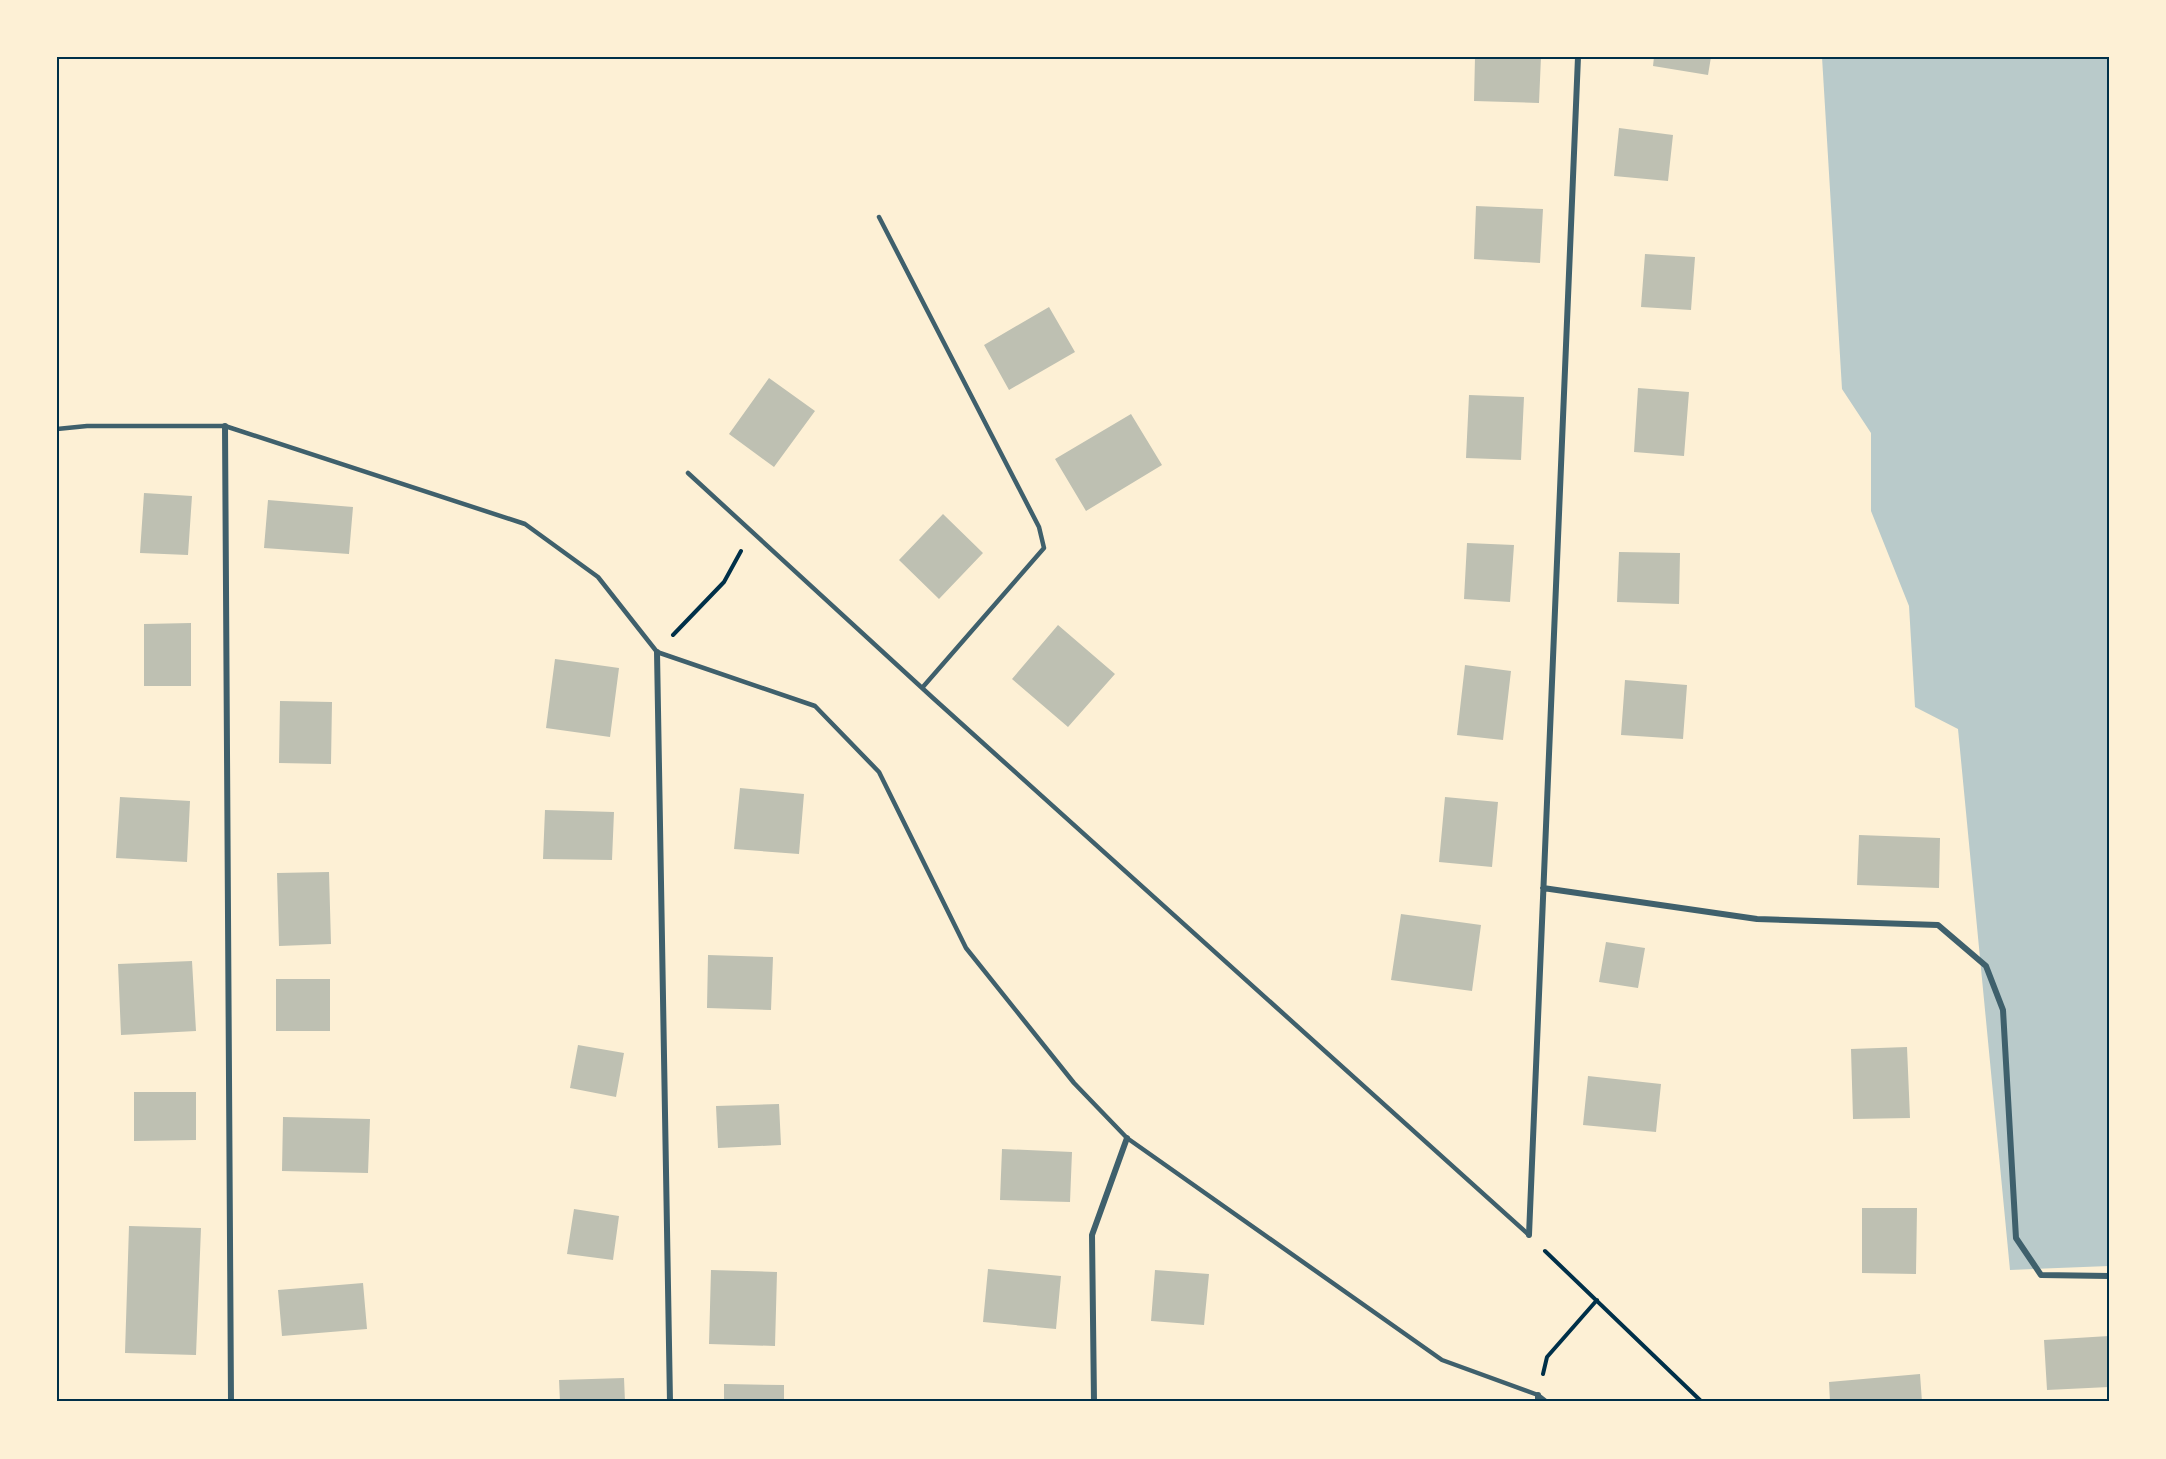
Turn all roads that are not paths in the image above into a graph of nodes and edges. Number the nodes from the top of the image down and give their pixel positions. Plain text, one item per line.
1 (1578, 57) edge
2 (879, 217) dead end
3 (225, 426) junction
4 (57, 429) edge
5 (688, 473) dead end
6 (657, 652) junction
7 (922, 688) junction
8 (1543, 888) junction
9 (1127, 1138) junction
10 (1529, 1234) joint
11 (2109, 1276) edge
12 (1538, 1399) edge
13 (231, 1402) edge
14 (670, 1402) edge
15 (1094, 1402) edge
16 (1547, 1402) edge

1 - 8 street
2 - 7 lane
3 - 4 lane
3 - 6 lane
3 - 13 street
5 - 7 lane
6 - 9 lane
6 - 14 street
7 - 10 lane
8 - 10 street
8 - 11 street
9 - 12 lane
9 - 15 street
12 - 16 lane

